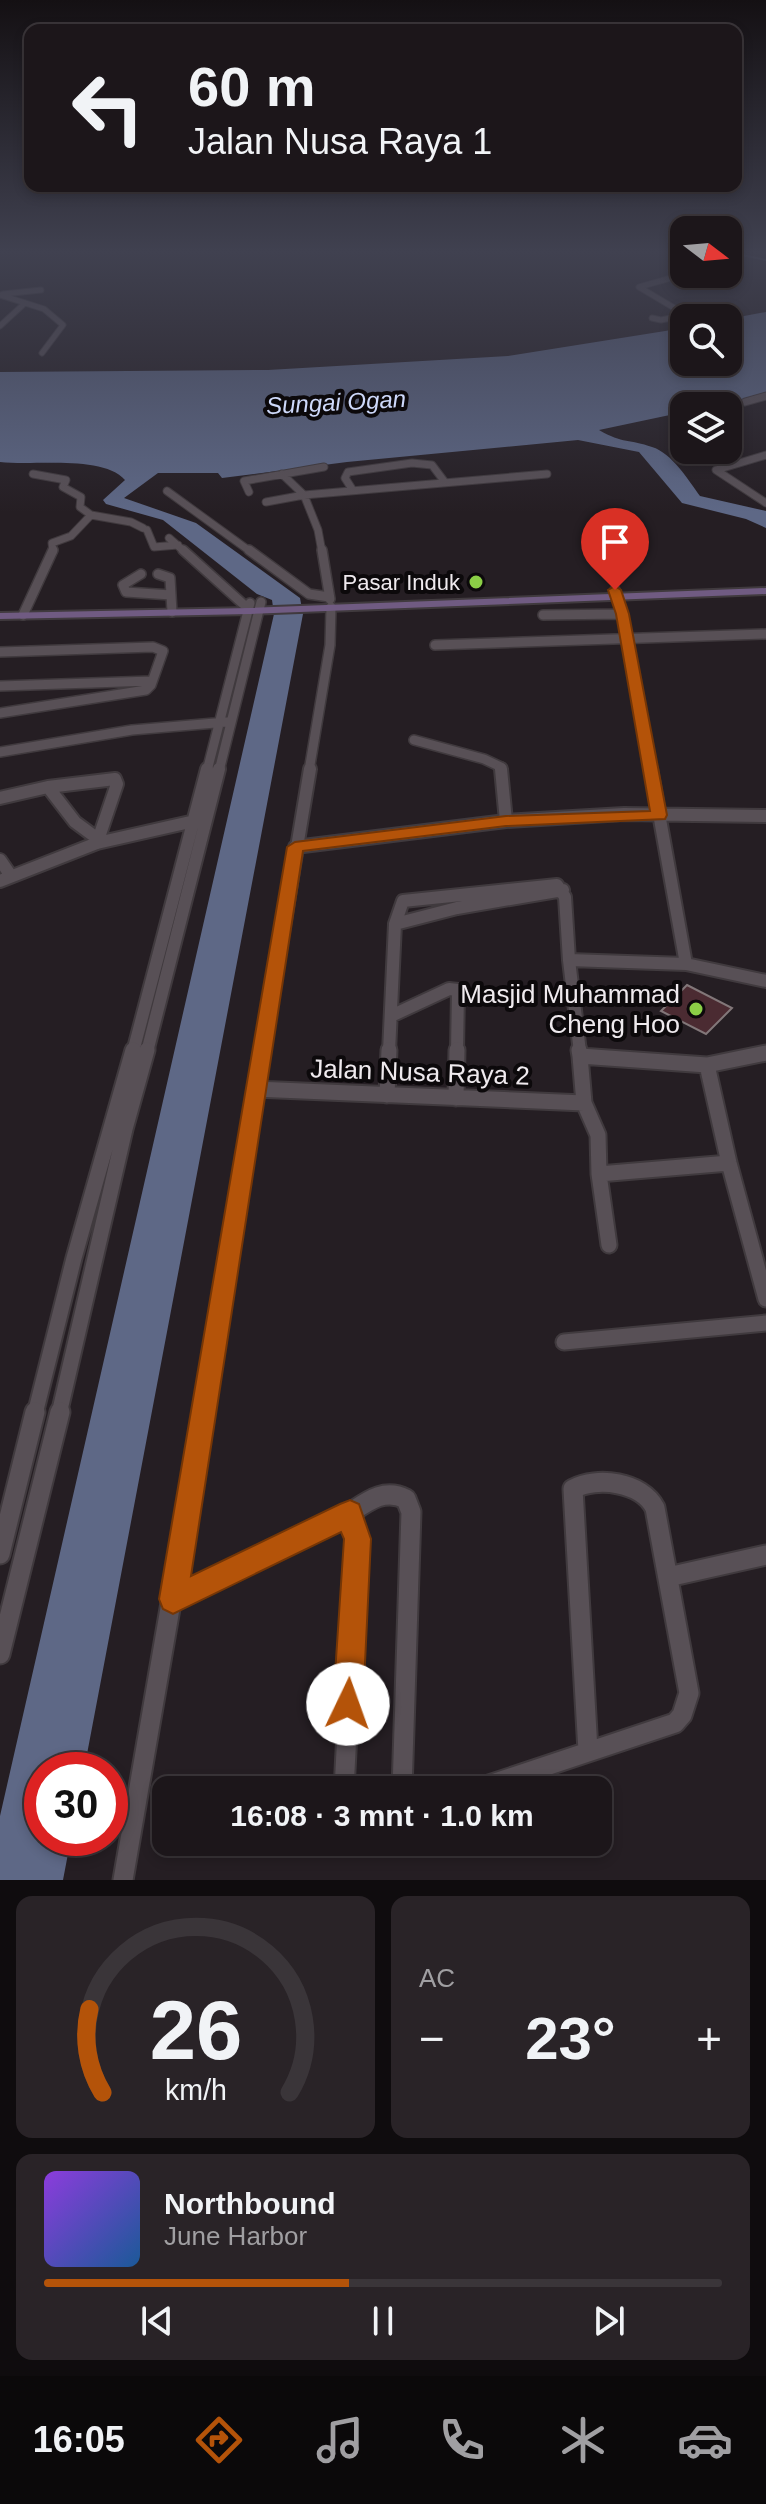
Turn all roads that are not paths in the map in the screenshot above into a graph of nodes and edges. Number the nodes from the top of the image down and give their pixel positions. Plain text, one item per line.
1 (53, 338) edge
2 (42, 353) dead end
3 (766, 396) edge
4 (745, 402) dead end
5 (766, 455) edge
6 (324, 467) dead end
7 (33, 474) dead end
8 (282, 474) junction
9 (547, 474) dead end
10 (444, 481) junction
11 (352, 489) junction
12 (167, 491) dead end
13 (249, 492) dead end
14 (304, 495) junction
15 (266, 502) dead end
16 (766, 503) edge
17 (91, 515) junction
18 (169, 538) dead end
19 (178, 545) junction
20 (141, 574) dead end
21 (158, 574) dead end
22 (766, 588) edge
23 (616, 593) junction
24 (171, 595) junction
25 (330, 601) junction
26 (258, 606) junction
27 (172, 612) junction
28 (623, 614) junction
29 (23, 615) junction
30 (543, 615) dead end
31 (0, 616) edge
32 (766, 634) edge
33 (626, 638) junction
34 (435, 645) dead end
35 (0, 652) edge
36 (152, 681) junction
37 (0, 686) edge
38 (0, 713) edge
39 (225, 722) junction
40 (414, 740) dead end
41 (0, 752) edge
42 (48, 787) junction
43 (0, 798) edge
44 (659, 815) junction
45 (766, 816) edge
46 (201, 820) junction
47 (506, 821) junction
48 (98, 841) junction
49 (295, 847) junction
50 (0, 860) edge
51 (5, 878) edge
52 (563, 890) junction
53 (395, 924) junction
54 (569, 960) junction
55 (686, 964) junction
56 (766, 981) edge
57 (391, 1016) junction
58 (766, 1053) edge
59 (580, 1056) junction
60 (707, 1065) junction
61 (255, 1089) junction
62 (387, 1095) junction
63 (456, 1098) junction
64 (584, 1103) junction
65 (729, 1163) junction
66 (599, 1174) junction
67 (609, 1245) dead end
68 (98, 1256) junction
69 (74, 1258) junction
70 (766, 1299) edge
71 (766, 1323) edge
72 (564, 1342) dead end
73 (350, 1513) junction
74 (0, 1554) edge
75 (766, 1555) edge
76 (668, 1577) junction
77 (173, 1599) junction
78 (7, 1600) edge
79 (0, 1654) edge
80 (588, 1751) junction
81 (345, 1776) edge
82 (402, 1776) edge
83 (515, 1776) edge
84 (123, 1880) edge

1 - 2 street
3 - 4 street
5 - 16 street
6 - 8 street
7 - 17 street
8 - 13 street
8 - 14 street
9 - 10 street
10 - 11 street
10 - 11 street
11 - 14 street
12 - 25 street
14 - 15 street
14 - 25 street
17 - 19 street
17 - 29 street
18 - 19 street
19 - 26 street
20 - 24 street
21 - 24 street
22 - 23 street
23 - 25 street
23 - 28 street
24 - 27 street
25 - 26 street
25 - 49 street
26 - 27 street
26 - 39 street
27 - 29 street
28 - 30 street
28 - 33 street
29 - 31 street
32 - 33 street
33 - 34 street
33 - 44 street
35 - 36 street
36 - 37 street
36 - 38 street
39 - 41 street
39 - 46 street
40 - 47 street
42 - 43 street
42 - 48 street
42 - 48 street
44 - 45 street
44 - 47 street
44 - 55 street
46 - 48 street
46 - 68 street
46 - 69 street
47 - 49 street
48 - 51 street
49 - 61 street
50 - 51 street
52 - 53 street
52 - 53 street
52 - 54 street
53 - 57 street
54 - 55 street
54 - 59 street
55 - 56 street
57 - 62 street
57 - 63 street
58 - 60 street
59 - 60 street
59 - 64 street
60 - 65 street
61 - 62 street, Jalan Nusa Raya 2
61 - 77 street
62 - 63 street, Jalan Nusa Raya 2
63 - 64 street, Jalan Nusa Raya 2
64 - 66 street
65 - 66 street
65 - 70 street
66 - 67 street
68 - 69 street
68 - 78 street
69 - 74 street
71 - 72 street
73 - 77 street
73 - 81 street
73 - 82 street
75 - 76 street
76 - 80 street
76 - 80 street
77 - 84 street
78 - 79 street
80 - 83 street

